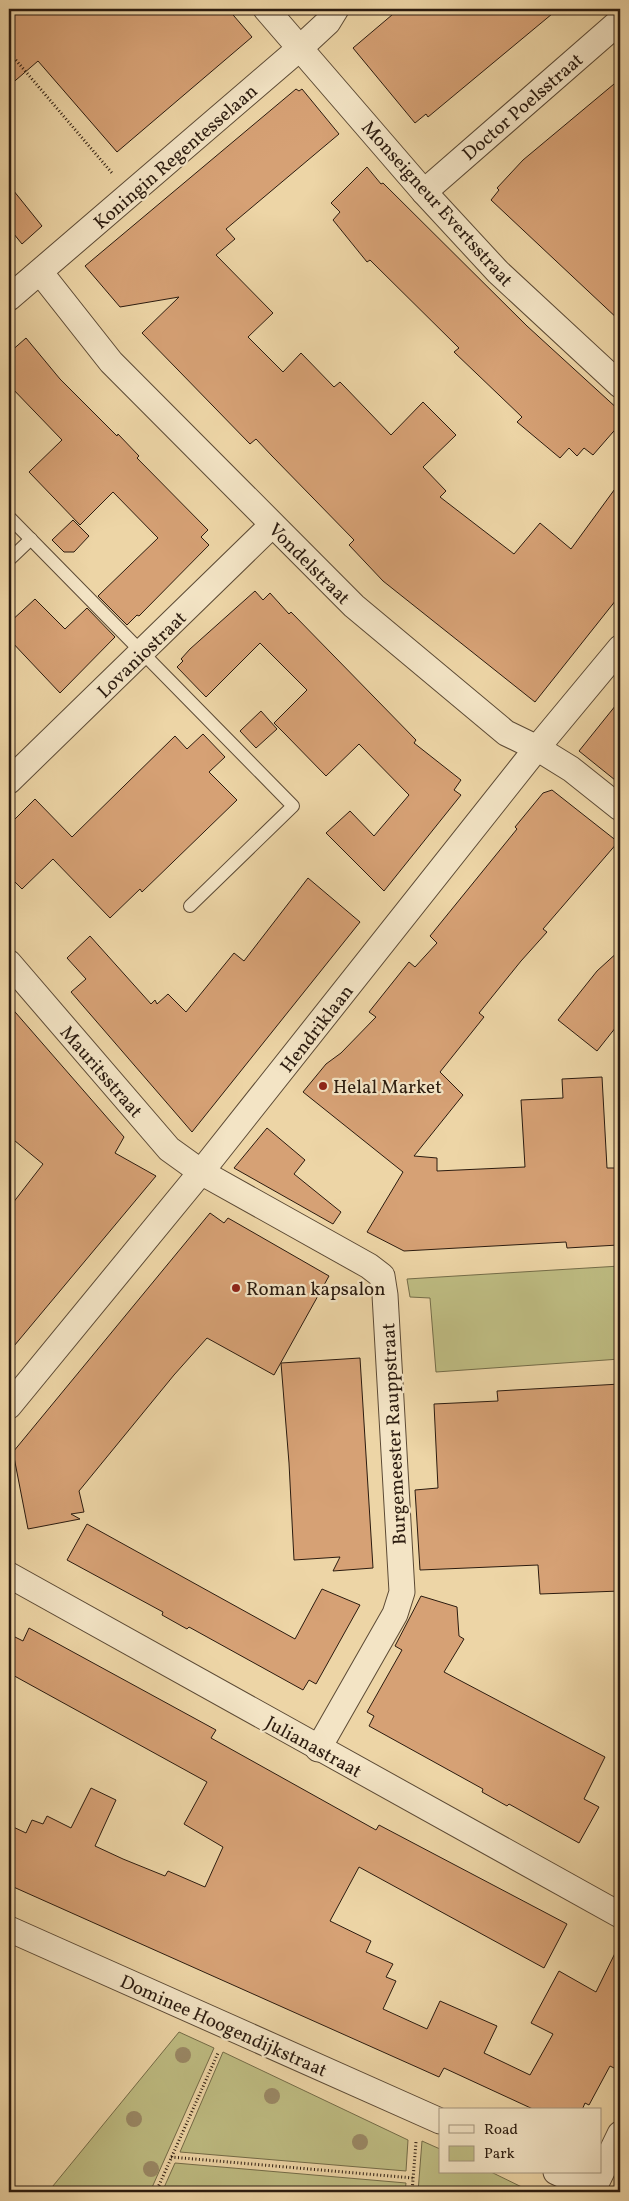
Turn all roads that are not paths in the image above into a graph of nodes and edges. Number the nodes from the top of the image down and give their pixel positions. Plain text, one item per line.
1 (266, 9) edge
2 (336, 9) edge
3 (620, 21) edge
4 (300, 48) junction
5 (424, 192) junction
6 (40, 272) junction
7 (9, 298) edge
8 (620, 386) edge
9 (9, 517) edge
10 (272, 525) junction
11 (30, 539) junction
12 (9, 560) edge
13 (620, 648) edge
14 (143, 652) junction
15 (537, 748) junction
16 (9, 781) edge
17 (620, 808) edge
18 (190, 906) dead end
19 (9, 962) edge
20 (201, 1172) junction
21 (9, 1406) edge
22 (9, 1575) edge
23 (318, 1749) junction
24 (620, 1914) edge
25 (9, 1929) edge
26 (429, 2116) edge
27 (620, 2134) edge
28 (602, 2171) edge
29 (560, 2174) edge
30 (600, 2174) edge
31 (592, 2191) edge

1 - 4 street, Monseigneur Evertsstraat
2 - 4 street, Koningin Regentesselaan
3 - 5 street, Doctor Poelsstraat
4 - 5 street, Monseigneur Evertsstraat
4 - 6 street, Koningin Regentesselaan
5 - 8 street, Monseigneur Evertsstraat
6 - 7 street, Koningin Regentesselaan
6 - 10 street, Vondelstraat
9 - 11 lane
10 - 14 street, Lovaniostraat
10 - 15 street, Vondelstraat
11 - 12 lane
11 - 14 lane
13 - 15 street, Hendriklaan
14 - 16 street, Lovaniostraat
14 - 18 lane
15 - 17 street, Vondelstraat
15 - 20 street, Hendriklaan
19 - 20 street, Mauritsstraat
20 - 21 street, Hendriklaan
20 - 23 street, Burgemeester Rauppstraat
22 - 23 street, Julianastraat
23 - 24 street, Julianastraat
25 - 26 street, Dominee Hoogendijkstraat
27 - 28 street
29 - 31 street
30 - 31 street

